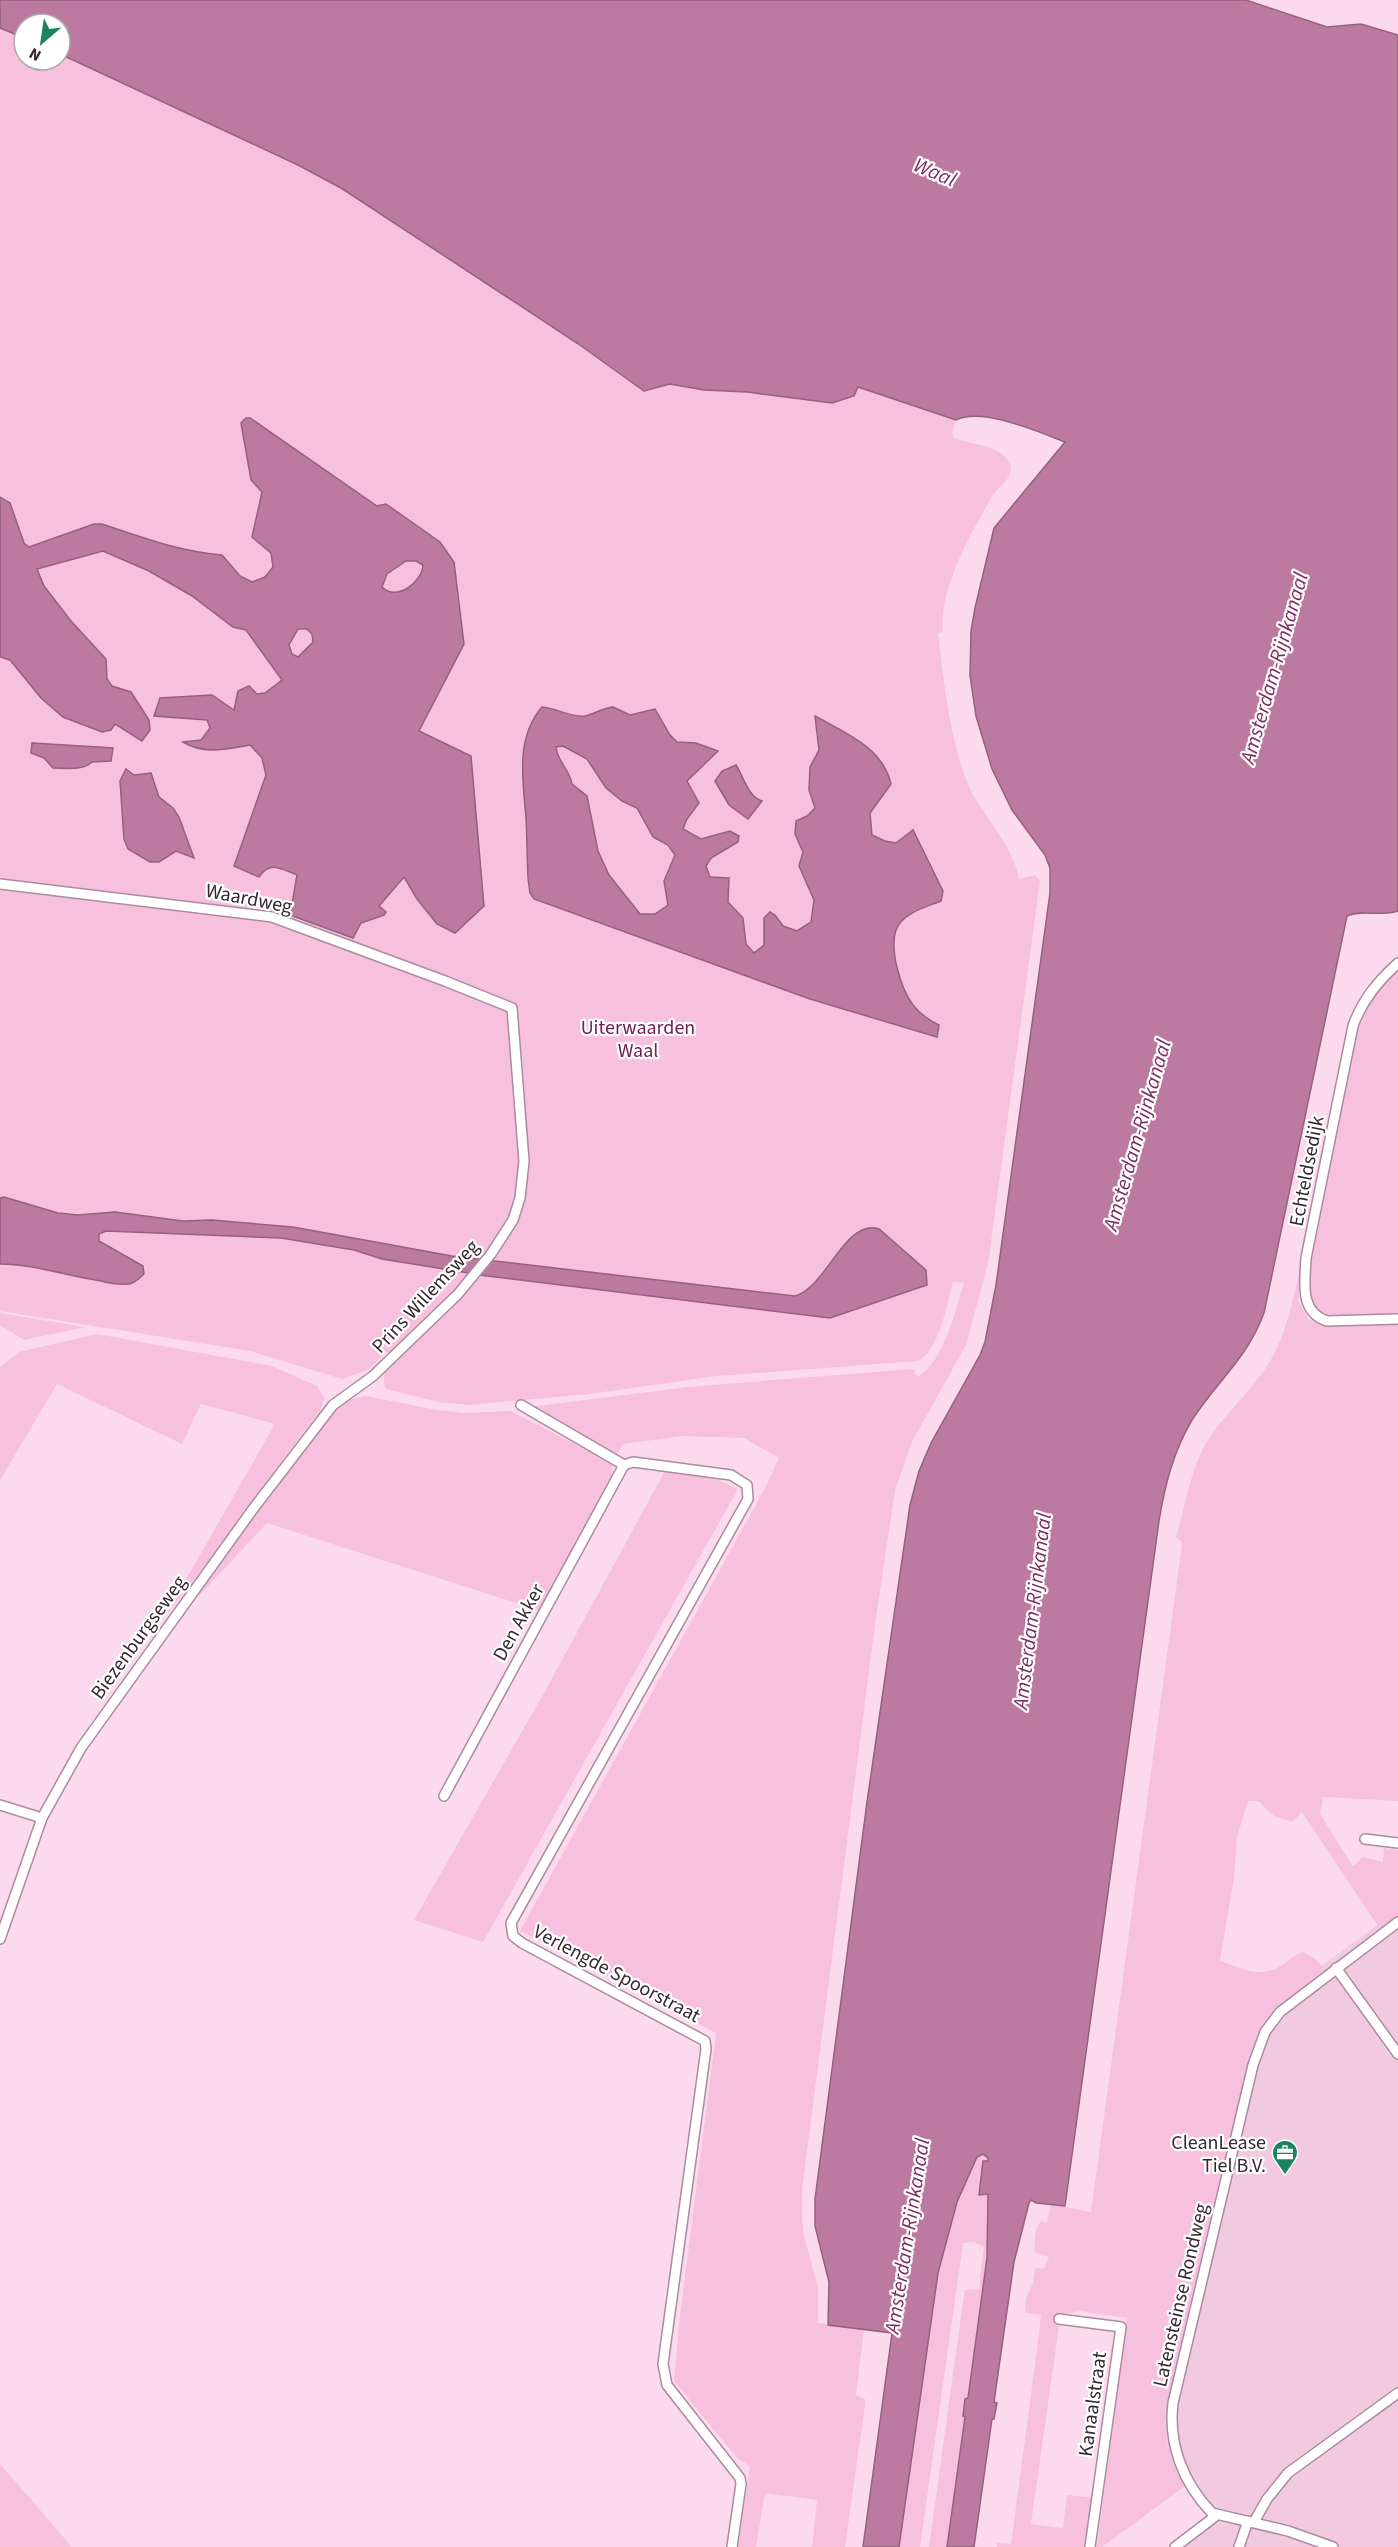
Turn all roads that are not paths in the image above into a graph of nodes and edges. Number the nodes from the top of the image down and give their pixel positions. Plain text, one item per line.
1 (0, 885) edge
2 (1398, 963) edge
3 (512, 1008) joint
4 (1398, 1319) edge
5 (356, 1387) joint
6 (521, 1405) dead end
7 (624, 1465) junction
8 (444, 1797) dead end
9 (0, 1805) edge
10 (42, 1818) junction
11 (1365, 1839) dead end
12 (1398, 1843) edge
13 (1398, 1922) edge
14 (0, 1940) edge
15 (1336, 1968) junction
16 (1398, 2054) edge
17 (1059, 2319) dead end
18 (1398, 2392) edge
19 (1217, 2515) junction
20 (1251, 2521) junction
21 (732, 2547) edge
22 (1090, 2547) edge
23 (1175, 2547) edge
24 (1239, 2547) edge
25 (1333, 2547) edge

1 - 3 street, Waardweg
2 - 4 street, Echteldsedijk
3 - 5 street, Prins Willemsweg
5 - 10 street, Biezenburgseweg
6 - 7 street
7 - 8 street, Den Akker
7 - 21 street, Verlengde Spoorstraat
9 - 10 street
10 - 14 street, Biezenburgseweg
11 - 12 street
13 - 15 street, Latensteinse Rondweg
15 - 16 street
15 - 19 street, Latensteinse Rondweg
17 - 22 street, Kanaalstraat
18 - 20 street
19 - 20 street
19 - 23 street
20 - 24 street
20 - 25 street

